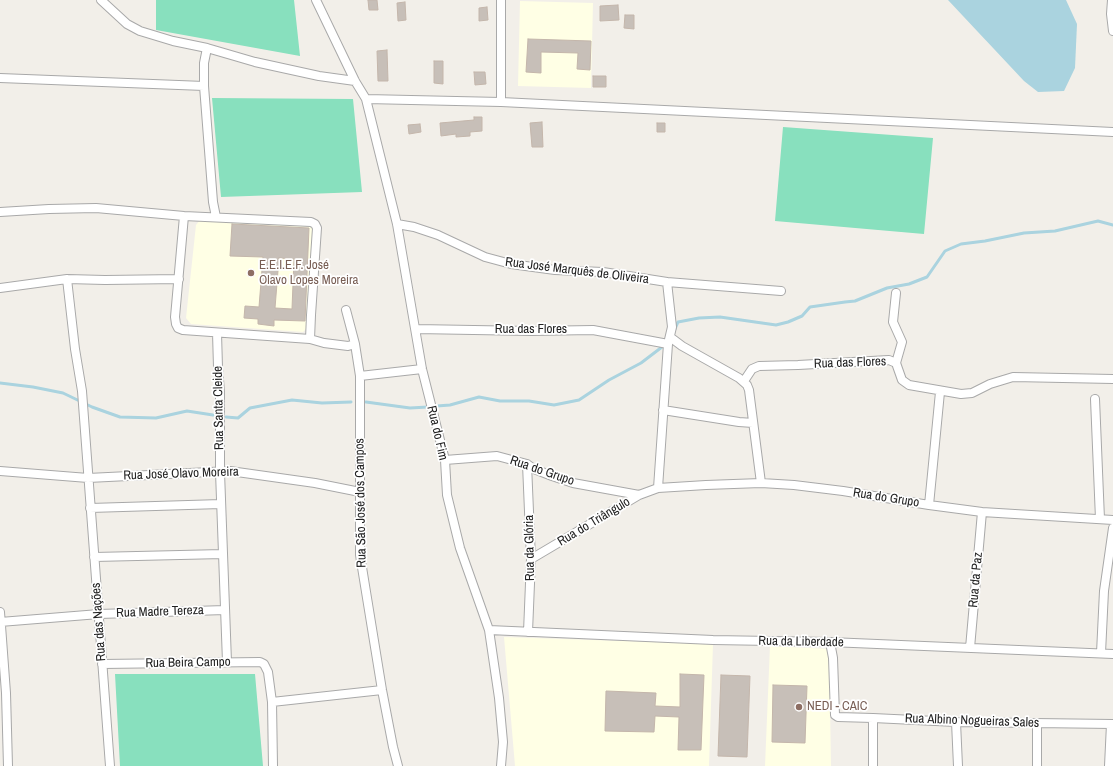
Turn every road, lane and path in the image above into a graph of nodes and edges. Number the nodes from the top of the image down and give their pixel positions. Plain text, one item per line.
1 (101, 0) edge
2 (316, 0) edge
3 (501, 0) edge
4 (1112, 0) edge
5 (1113, 31) edge
6 (207, 48) junction
7 (0, 78) edge
8 (355, 80) junction
9 (204, 86) junction
10 (366, 99) junction
11 (501, 102) junction
12 (1113, 132) edge
13 (0, 212) edge
14 (184, 216) junction
15 (216, 218) junction
16 (397, 224) junction
17 (67, 279) junction
18 (179, 279) junction
19 (667, 282) junction
20 (0, 288) edge
21 (782, 291) dead end
22 (896, 293) dead end
23 (346, 310) dead end
24 (416, 330) junction
25 (217, 333) junction
26 (310, 339) junction
27 (669, 340) junction
28 (355, 344) junction
29 (896, 363) junction
30 (422, 369) junction
31 (360, 376) junction
32 (1113, 379) edge
33 (744, 381) junction
34 (940, 392) junction
35 (1095, 399) dead end
36 (663, 410) junction
37 (754, 423) junction
38 (445, 460) junction
39 (527, 464) junction
40 (0, 471) edge
41 (220, 472) junction
42 (88, 478) junction
43 (762, 483) junction
44 (658, 488) junction
45 (360, 492) junction
46 (639, 495) junction
47 (221, 504) junction
48 (929, 506) junction
49 (90, 508) junction
50 (982, 512) junction
51 (1100, 519) junction
52 (1113, 520) edge
53 (1113, 528) edge
54 (223, 554) junction
55 (94, 557) junction
56 (531, 559) junction
57 (225, 610) junction
58 (0, 612) edge
59 (99, 614) junction
60 (0, 622) edge
61 (490, 630) junction
62 (528, 632) junction
63 (830, 642) junction
64 (970, 648) junction
65 (1101, 654) junction
66 (1113, 654) edge
67 (227, 662) junction
68 (102, 664) junction
69 (382, 690) junction
70 (272, 702) junction
71 (873, 718) junction
72 (956, 722) junction
73 (1037, 724) junction
74 (1112, 724) edge
75 (273, 765) edge
76 (8, 766) edge
77 (110, 766) edge
78 (398, 766) edge
79 (501, 766) edge
80 (873, 766) edge
81 (958, 766) edge
82 (1037, 766) edge
83 (1109, 766) edge

1 - 6 street
2 - 8 street, Rua do Fim
3 - 11 street
4 - 5 street
6 - 8 street
6 - 9 street
7 - 9 street
8 - 10 street, Rua do Fim
9 - 15 street
10 - 11 street
10 - 16 street, Rua do Fim
11 - 12 street
13 - 14 street
14 - 15 street
14 - 18 street
15 - 26 street
16 - 19 street, Rua José Marquês de Oliveira
16 - 24 street, Rua do Fim
17 - 18 street
17 - 20 street
17 - 42 street, Rua das Nações
18 - 25 street
19 - 21 street, Rua José Marquês de Oliveira
19 - 27 street, Rua José Marquês de Oliveira
22 - 29 street
23 - 28 street, Rua São José dos Campos
24 - 27 street, Rua das Flores
24 - 30 street, Rua do Fim
25 - 26 street
25 - 41 street, Rua Santa Cleide
26 - 28 street
27 - 33 street
27 - 36 street, Rua José Marquês de Oliveira
28 - 31 street, Rua São José dos Campos
29 - 33 street, Rua das Flores
29 - 34 street, Rua das Flores
30 - 31 street
30 - 38 street, Rua do Fim
31 - 45 street, Rua São José dos Campos
32 - 34 street, Rua das Flores
33 - 37 street
34 - 48 street
35 - 51 street
36 - 37 street
36 - 44 street, Rua José Marquês de Oliveira
37 - 43 street
38 - 39 street, Rua do Grupo
38 - 61 street, Rua do Fim
39 - 46 street, Rua do Grupo
39 - 56 street, Rua da Glória
40 - 42 street, Rua José Olavo Moreira
41 - 42 street, Rua José Olavo Moreira
41 - 45 street, Rua José Olavo Moreira
41 - 47 street, Rua Santa Cleide
42 - 49 street, Rua das Nações
43 - 44 street, Rua do Grupo
43 - 48 street, Rua do Grupo
44 - 46 street, Rua do Triângulo
45 - 69 street, Rua São José dos Campos
46 - 56 street, Rua do Triângulo
47 - 49 street
47 - 54 street, Rua Santa Cleide
48 - 50 street, Rua do Grupo
49 - 55 street, Rua das Nações
50 - 51 street, Rua do Grupo
50 - 64 street, Rua da Paz
51 - 52 street, Rua do Grupo
53 - 65 street
54 - 55 street
54 - 57 street, Rua Santa Cleide
55 - 59 street, Rua das Nações
56 - 62 street, Rua da Glória
57 - 59 street, Rua Madre Tereza
57 - 67 street, Rua Santa Cleide
58 - 60 street
59 - 60 street, Rua Madre Tereza
59 - 68 street, Rua das Nações
60 - 76 street
61 - 62 street, Rua da Liberdade
61 - 79 street, Rua do Fim
62 - 63 street, Rua da Liberdade
63 - 64 street, Rua da Liberdade
63 - 71 street, Rua Albino Nogueiras Sales
64 - 65 street, Rua da Liberdade
65 - 66 street, Rua da Liberdade
67 - 68 street, Rua Beira Campo
67 - 70 street, Rua Beira Campo
68 - 77 street, Rua das Nações
69 - 70 street
69 - 78 street, Rua São José dos Campos
70 - 75 street
71 - 72 street, Rua Albino Nogueiras Sales
71 - 80 street
72 - 73 street, Rua Albino Nogueiras Sales
72 - 81 street
73 - 74 street, Rua Albino Nogueiras Sales
73 - 82 street
74 - 83 street

